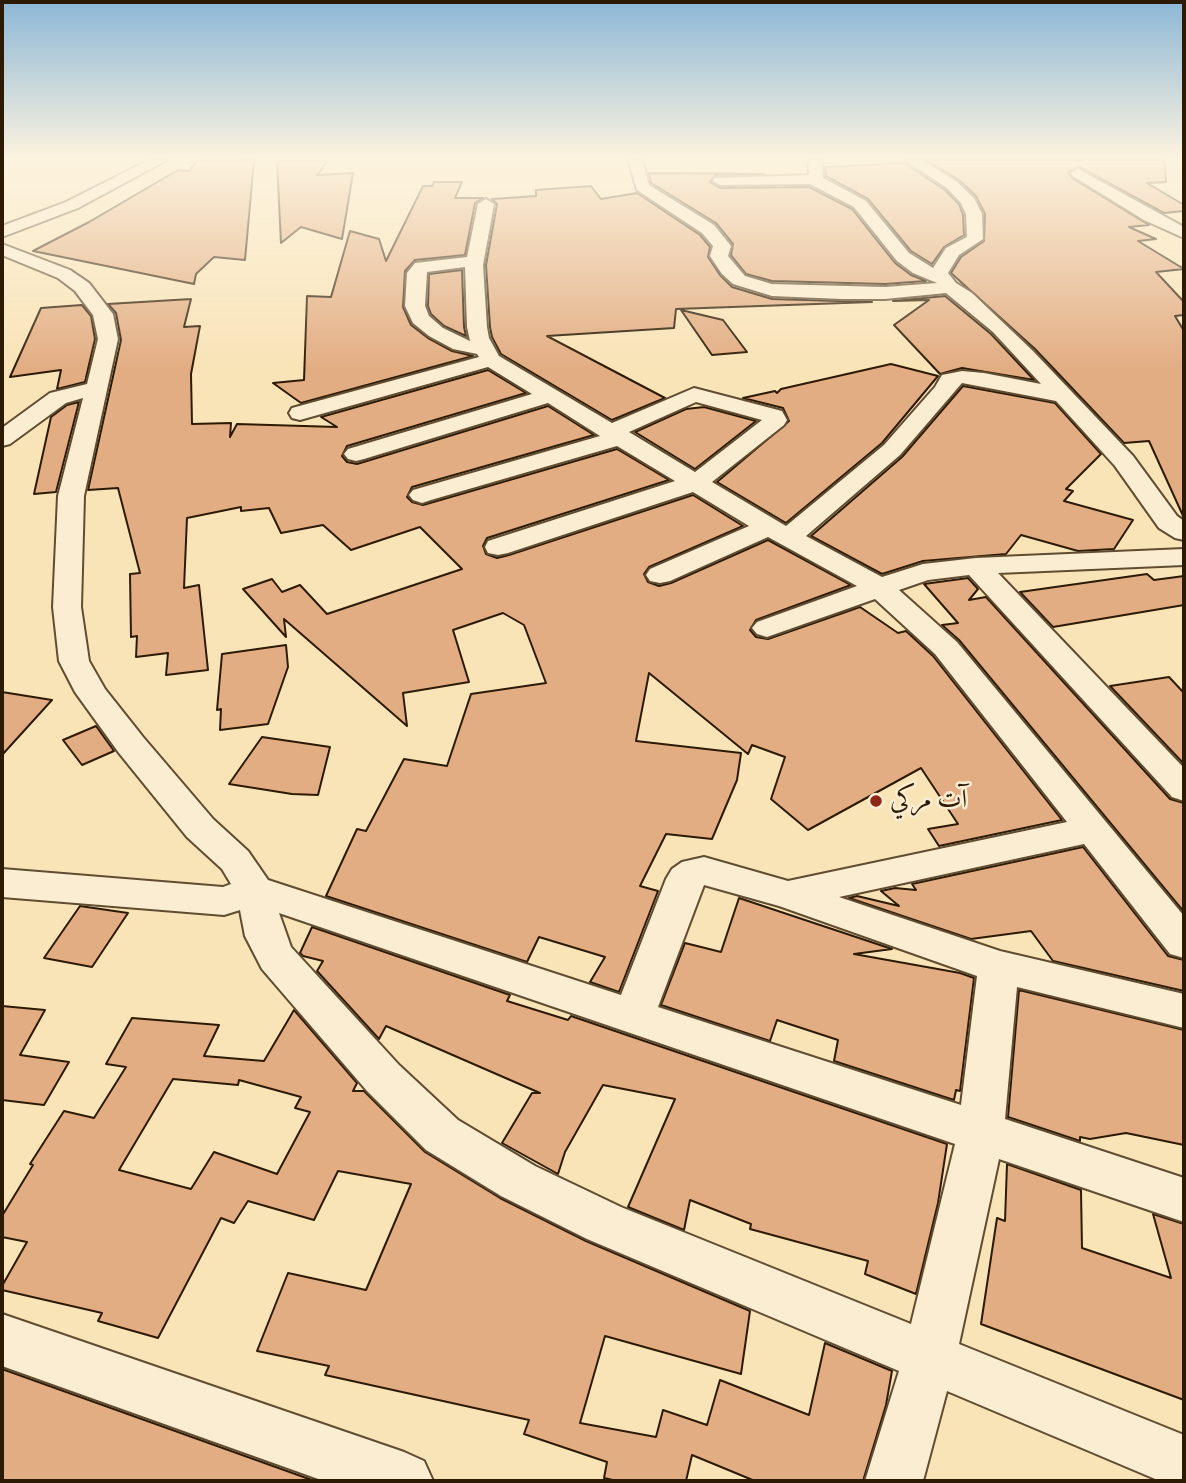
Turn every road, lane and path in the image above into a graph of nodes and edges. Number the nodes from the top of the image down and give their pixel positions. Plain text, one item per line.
1 (481, 229) edge
2 (708, 229) edge
3 (880, 229) edge
4 (975, 229) edge
5 (2, 249) edge
6 (475, 261) junction
7 (945, 282) junction
8 (488, 355) junction
9 (95, 388) junction
10 (552, 395) junction
11 (1060, 395) junction
12 (300, 413) dead end
13 (617, 434) junction
14 (2, 439) edge
15 (356, 454) dead end
16 (698, 482) junction
17 (422, 495) dead end
18 (779, 532) junction
19 (1184, 532) edge
20 (498, 547) dead end
21 (1184, 557) edge
22 (976, 566) junction
23 (660, 575) dead end
24 (877, 586) junction
25 (766, 628) dead end
26 (1184, 789) edge
27 (1093, 829) junction
28 (2, 883) edge
29 (255, 890) junction
30 (789, 895) junction
31 (1184, 943) edge
32 (998, 967) junction
33 (1184, 1011) edge
34 (633, 1017) junction
35 (981, 1134) junction
36 (1184, 1200) edge
37 (2, 1340) edge
38 (930, 1356) junction
39 (1184, 1463) edge
40 (404, 1481) edge
41 (894, 1481) edge

1 - 6 street
2 - 7 street
3 - 7 street
4 - 7 street
5 - 9 street
6 - 8 street
6 - 8 street
7 - 11 street
8 - 10 street
8 - 12 street
9 - 14 street
9 - 29 street
10 - 13 street
10 - 15 street
11 - 18 street
11 - 19 street
13 - 16 street
13 - 16 street
13 - 17 street
16 - 18 street
16 - 20 street
18 - 23 street
18 - 24 street
21 - 22 street
22 - 24 street
22 - 26 street
24 - 25 street
24 - 27 street
27 - 30 street
27 - 31 street
28 - 29 street
29 - 34 street
29 - 38 street
30 - 32 street
30 - 34 street
32 - 33 street
32 - 35 street
34 - 35 street
35 - 36 street
35 - 38 street
37 - 40 street
38 - 39 street
38 - 41 street

